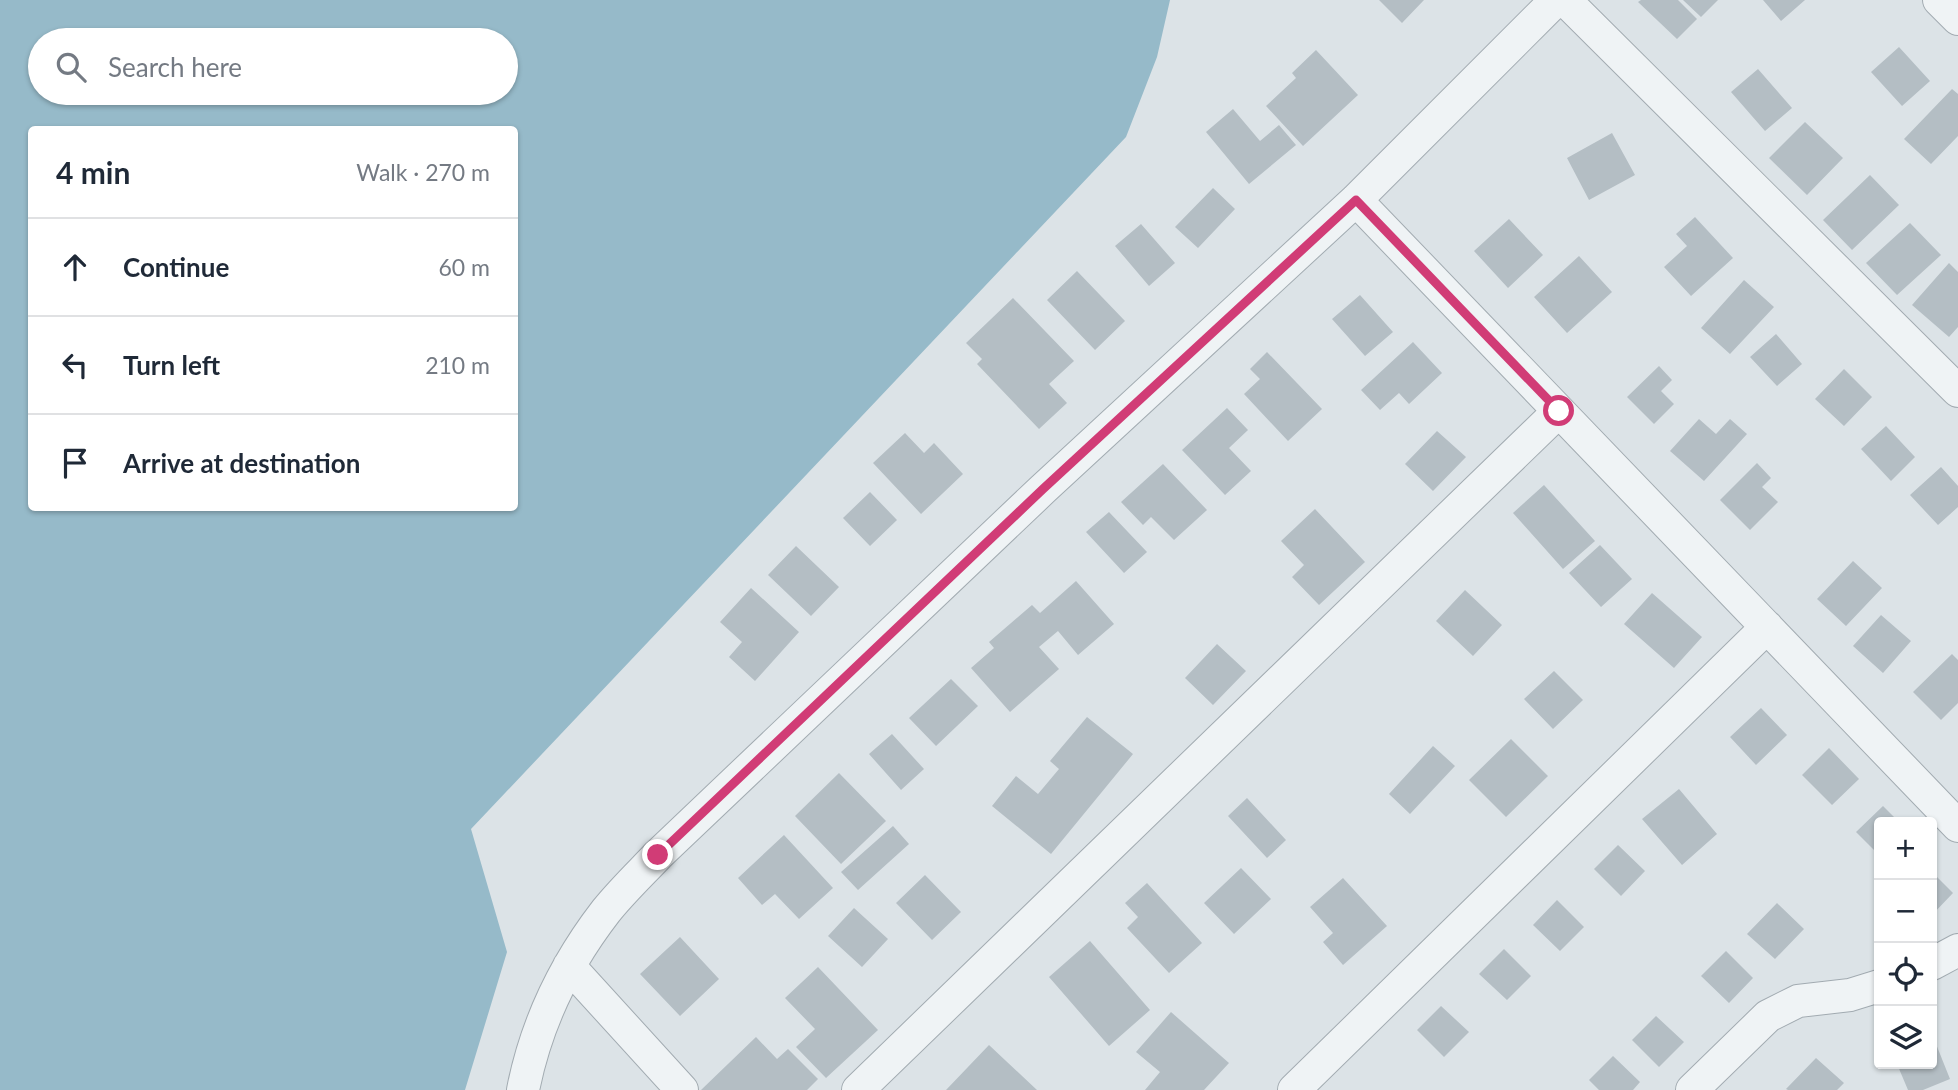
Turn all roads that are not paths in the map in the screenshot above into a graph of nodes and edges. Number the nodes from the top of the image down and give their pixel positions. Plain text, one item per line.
1 (1556, 0) edge
2 (1565, 0) edge
3 (1939, 0) edge
4 (1958, 19) edge
5 (1356, 200) junction
6 (1958, 391) edge
7 (1559, 411) junction
8 (1767, 627) junction
9 (1958, 826) edge
10 (1958, 950) edge
11 (1937, 961) edge
12 (569, 966) junction
13 (1874, 988) edge
14 (523, 1090) edge
15 (682, 1090) edge
16 (858, 1090) edge
17 (1294, 1090) edge
18 (1692, 1090) edge

1 - 5 street
2 - 6 street
3 - 4 street
5 - 7 street
5 - 12 street
7 - 8 street
7 - 16 street
8 - 9 street
8 - 17 street
10 - 11 street
12 - 14 street
12 - 15 street
13 - 18 street

